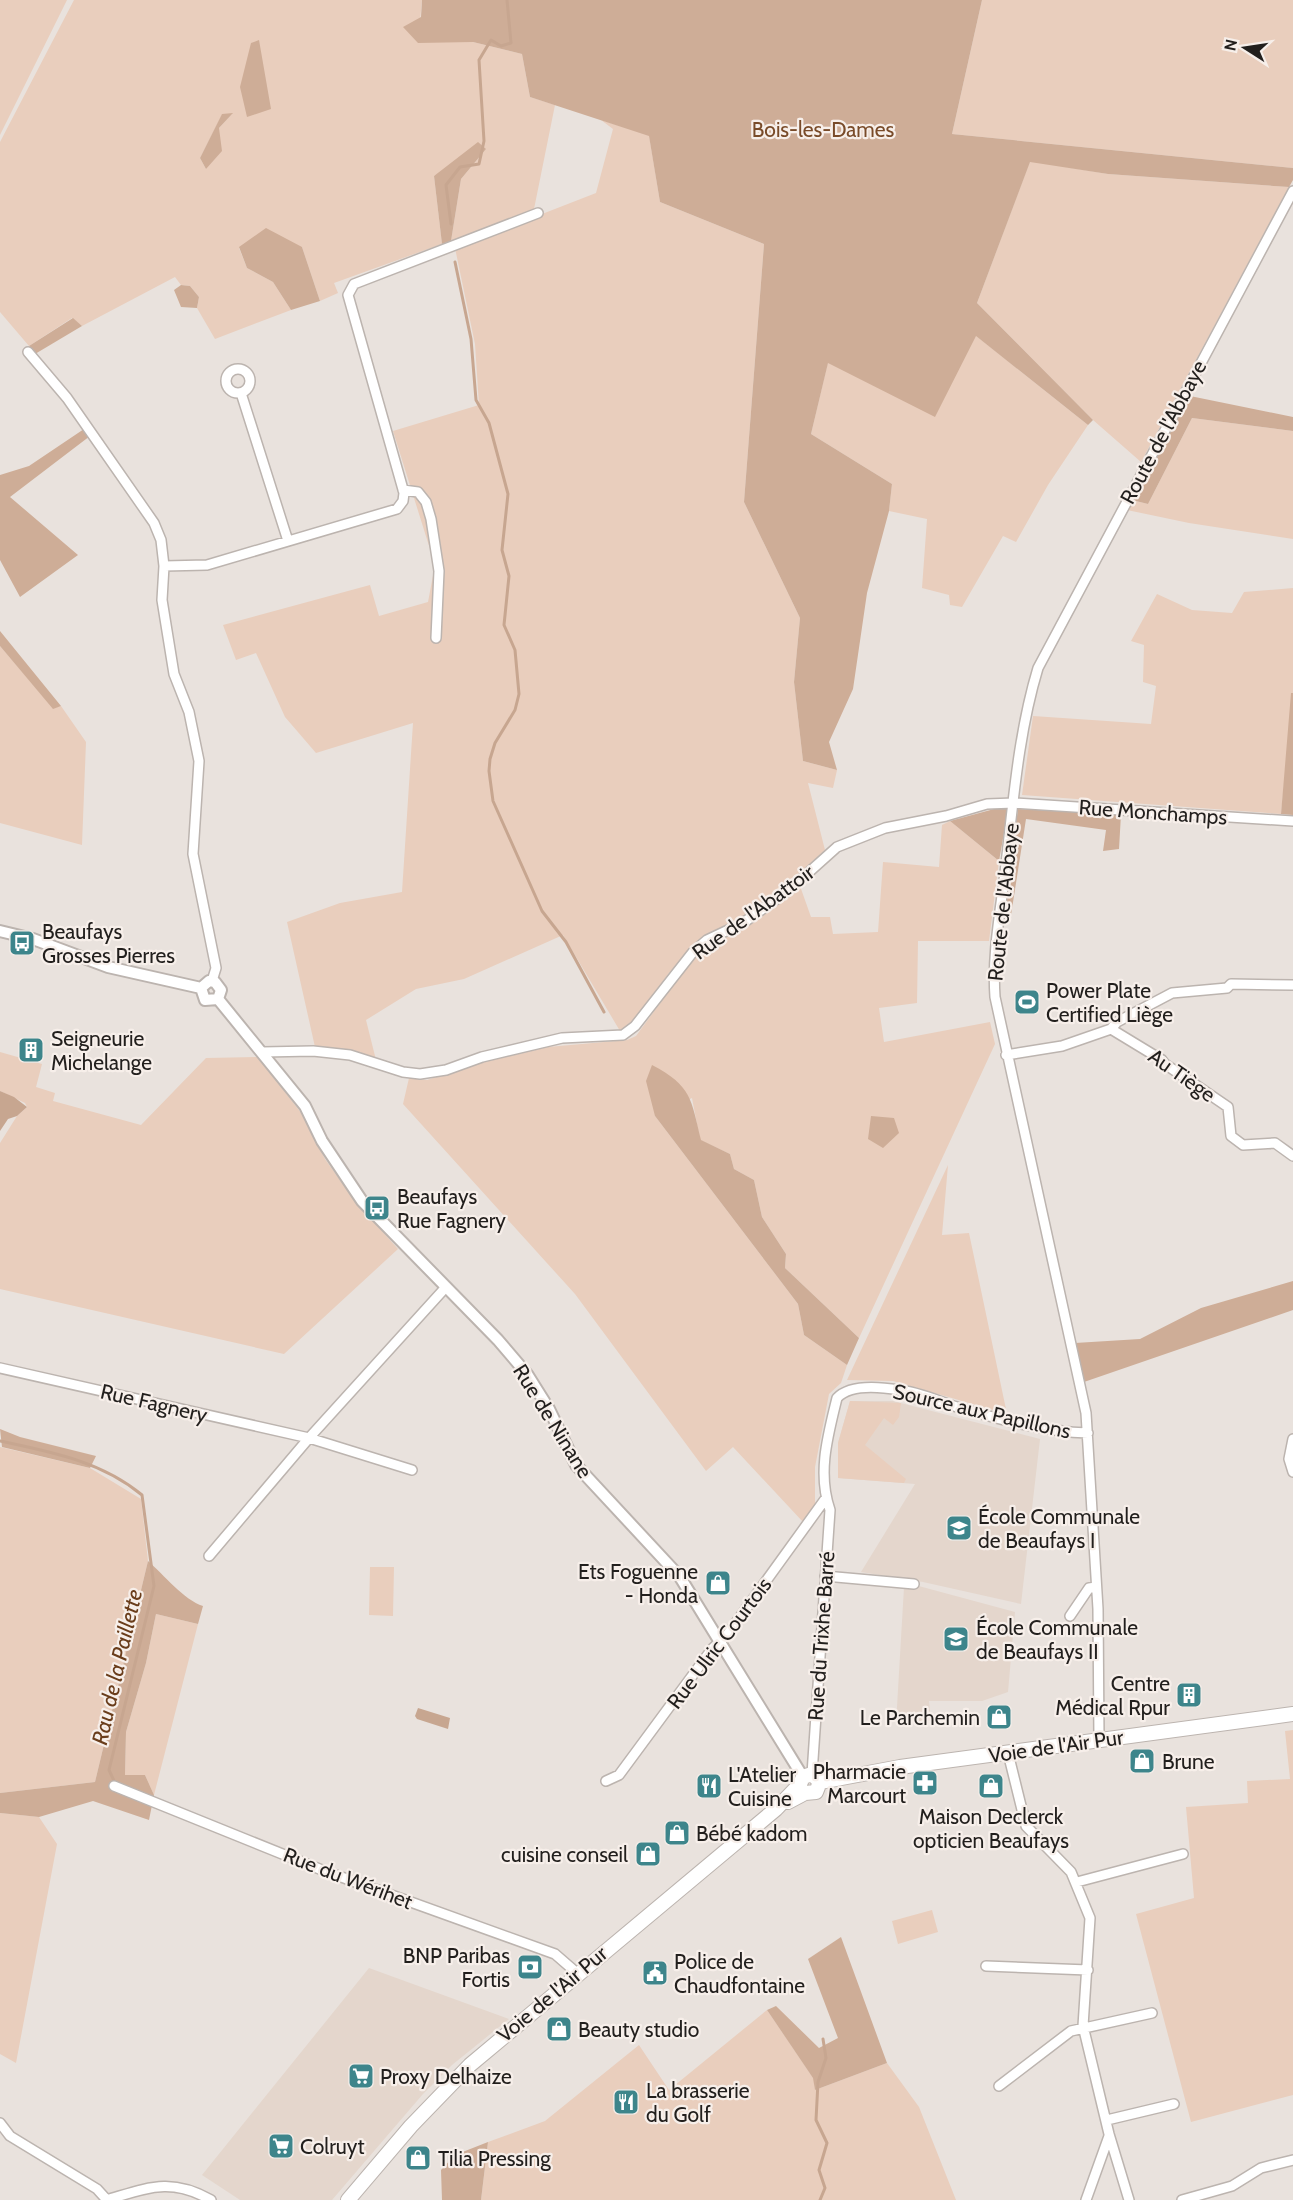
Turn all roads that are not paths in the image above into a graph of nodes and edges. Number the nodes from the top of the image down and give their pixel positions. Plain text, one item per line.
1 (1293, 191) edge
2 (538, 213) dead end
3 (28, 352) dead end
4 (241, 393) dead end
5 (403, 490) junction
6 (288, 542) junction
7 (164, 566) junction
8 (436, 638) dead end
9 (1014, 803) junction
10 (1293, 821) edge
11 (0, 931) edge
12 (212, 981) junction
13 (1293, 985) edge
14 (201, 988) junction
15 (218, 999) junction
16 (1111, 1029) junction
17 (263, 1052) junction
18 (1006, 1055) junction
19 (1293, 1156) edge
20 (446, 1287) junction
21 (0, 1368) edge
22 (1088, 1433) junction
23 (309, 1438) junction
24 (1293, 1439) edge
25 (412, 1470) dead end
26 (1293, 1472) edge
27 (826, 1498) junction
28 (208, 1556) dead end
29 (825, 1576) junction
30 (914, 1584) dead end
31 (1096, 1587) junction
32 (1070, 1616) dead end
33 (722, 1642) junction
34 (1293, 1714) edge
35 (1099, 1740) junction
36 (1008, 1752) junction
37 (606, 1782) dead end
38 (808, 1782) junction
39 (114, 1786) dead end
40 (1183, 1854) dead end
41 (1077, 1882) junction
42 (986, 1966) dead end
43 (1088, 1970) junction
44 (578, 1974) junction
45 (1152, 2013) dead end
46 (1083, 2026) junction
47 (999, 2086) dead end
48 (1174, 2104) dead end
49 (1107, 2120) junction
50 (0, 2123) edge
51 (1109, 2134) junction
52 (1293, 2160) edge
53 (107, 2200) edge
54 (210, 2200) edge
55 (348, 2200) edge
56 (1086, 2200) edge
57 (1129, 2200) edge
58 (1182, 2200) edge

1 - 9 street, Route de l'Abbaye
2 - 5 street
3 - 7 street
4 - 6 street
5 - 6 street
5 - 8 street
6 - 7 street
7 - 12 street
9 - 10 street, Rue Monchamps
9 - 17 street, Rue de l'Abattoir
9 - 18 street, Route de l'Abbaye
11 - 14 street
12 - 14 street
12 - 15 street
13 - 16 street
14 - 15 street
15 - 17 street, Rue de Ninane
16 - 18 street
16 - 19 street, Au Tiège
17 - 20 street, Rue de Ninane
18 - 22 street, Route de l'Abbaye
20 - 23 street
20 - 33 street, Rue de Ninane
21 - 23 street, Rue Fagnery
22 - 27 street, Source aux Papillons
22 - 31 street, Route de l'Abbaye
23 - 25 street, Rue Fagnery
23 - 28 street
24 - 26 street
27 - 29 street, Rue du Trixhe Barré
27 - 33 street, Rue Ulric Courtois
29 - 30 street
29 - 38 street, Rue du Trixhe Barré
31 - 32 street
31 - 35 street, Route de l'Abbaye
33 - 37 street, Rue Ulric Courtois
33 - 38 street, Rue de Ninane
34 - 35 main road, Voie de l'Air Pur
35 - 36 main road, Voie de l'Air Pur
36 - 38 main road, Voie de l'Air Pur
36 - 41 street
38 - 44 main road, Voie de l'Air Pur
39 - 44 street, Rue du Wérihet
40 - 41 street
41 - 43 street
42 - 43 street
43 - 46 street
44 - 55 main road, Voie de l'Air Pur
45 - 46 street
46 - 47 street
46 - 49 street
48 - 49 street
49 - 51 street
50 - 53 street
51 - 56 street
51 - 57 street
52 - 58 street
53 - 54 street

